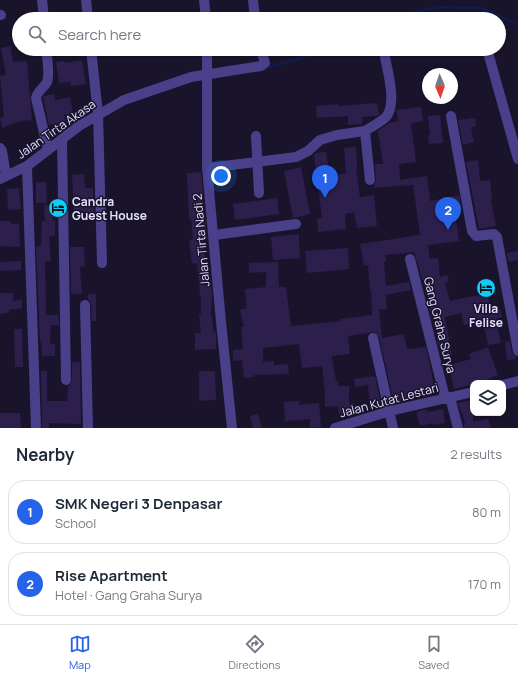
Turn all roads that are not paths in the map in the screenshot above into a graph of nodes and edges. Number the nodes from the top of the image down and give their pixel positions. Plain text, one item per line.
1 (42, 0) edge
2 (86, 0) edge
3 (204, 0) edge
4 (253, 0) edge
5 (43, 12) edge
6 (87, 12) edge
7 (205, 12) edge
8 (254, 12) edge
9 (46, 56) edge
10 (92, 56) edge
11 (207, 56) edge
12 (263, 56) edge
13 (488, 56) edge
14 (385, 58) dead end
15 (207, 74) junction
16 (98, 114) junction
17 (451, 116) dead end
18 (365, 131) junction
19 (256, 136) dead end
20 (62, 139) junction
21 (0, 148) edge
22 (48, 150) junction
23 (518, 159) edge
24 (257, 162) junction
25 (27, 166) junction
26 (207, 168) junction
27 (3, 178) edge
28 (370, 180) dead end
29 (259, 193) dead end
30 (296, 224) dead end
31 (214, 234) junction
32 (410, 259) dead end
33 (102, 263) dead end
34 (85, 305) dead end
35 (373, 338) dead end
36 (518, 351) edge
37 (66, 380) dead end
38 (518, 382) edge
39 (506, 384) edge
40 (470, 393) edge
41 (448, 398) junction
42 (390, 411) junction
43 (36, 428) edge
44 (88, 428) edge
45 (232, 428) edge
46 (334, 428) edge
47 (394, 428) edge
48 (458, 428) edge

1 - 5 street
2 - 6 street
3 - 7 street
4 - 8 street
9 - 22 street
10 - 16 street
11 - 15 street, Jalan Tirta Nadi 2
12 - 15 street, Jalan Tirta Akasa
13 - 23 street
14 - 18 street
15 - 16 street, Jalan Tirta Akasa
15 - 26 street, Jalan Tirta Nadi 2
16 - 20 street, Jalan Tirta Akasa
16 - 33 street
17 - 36 street
18 - 24 street
18 - 28 street
19 - 24 street
20 - 22 street, Jalan Tirta Akasa
20 - 37 street
21 - 27 street
22 - 25 street, Jalan Tirta Akasa
24 - 26 street
24 - 29 street
25 - 27 street, Jalan Tirta Akasa
25 - 43 street
26 - 31 street, Jalan Tirta Nadi 2
30 - 31 street
31 - 45 street, Jalan Tirta Nadi 2
32 - 41 street, Gang Graha Surya
34 - 44 street
35 - 42 street
38 - 39 street
40 - 41 street, Jalan Kutat Lestari
41 - 42 street, Jalan Kutat Lestari
41 - 48 street, Gang Graha Surya
42 - 46 street, Jalan Kutat Lestari
42 - 47 street

